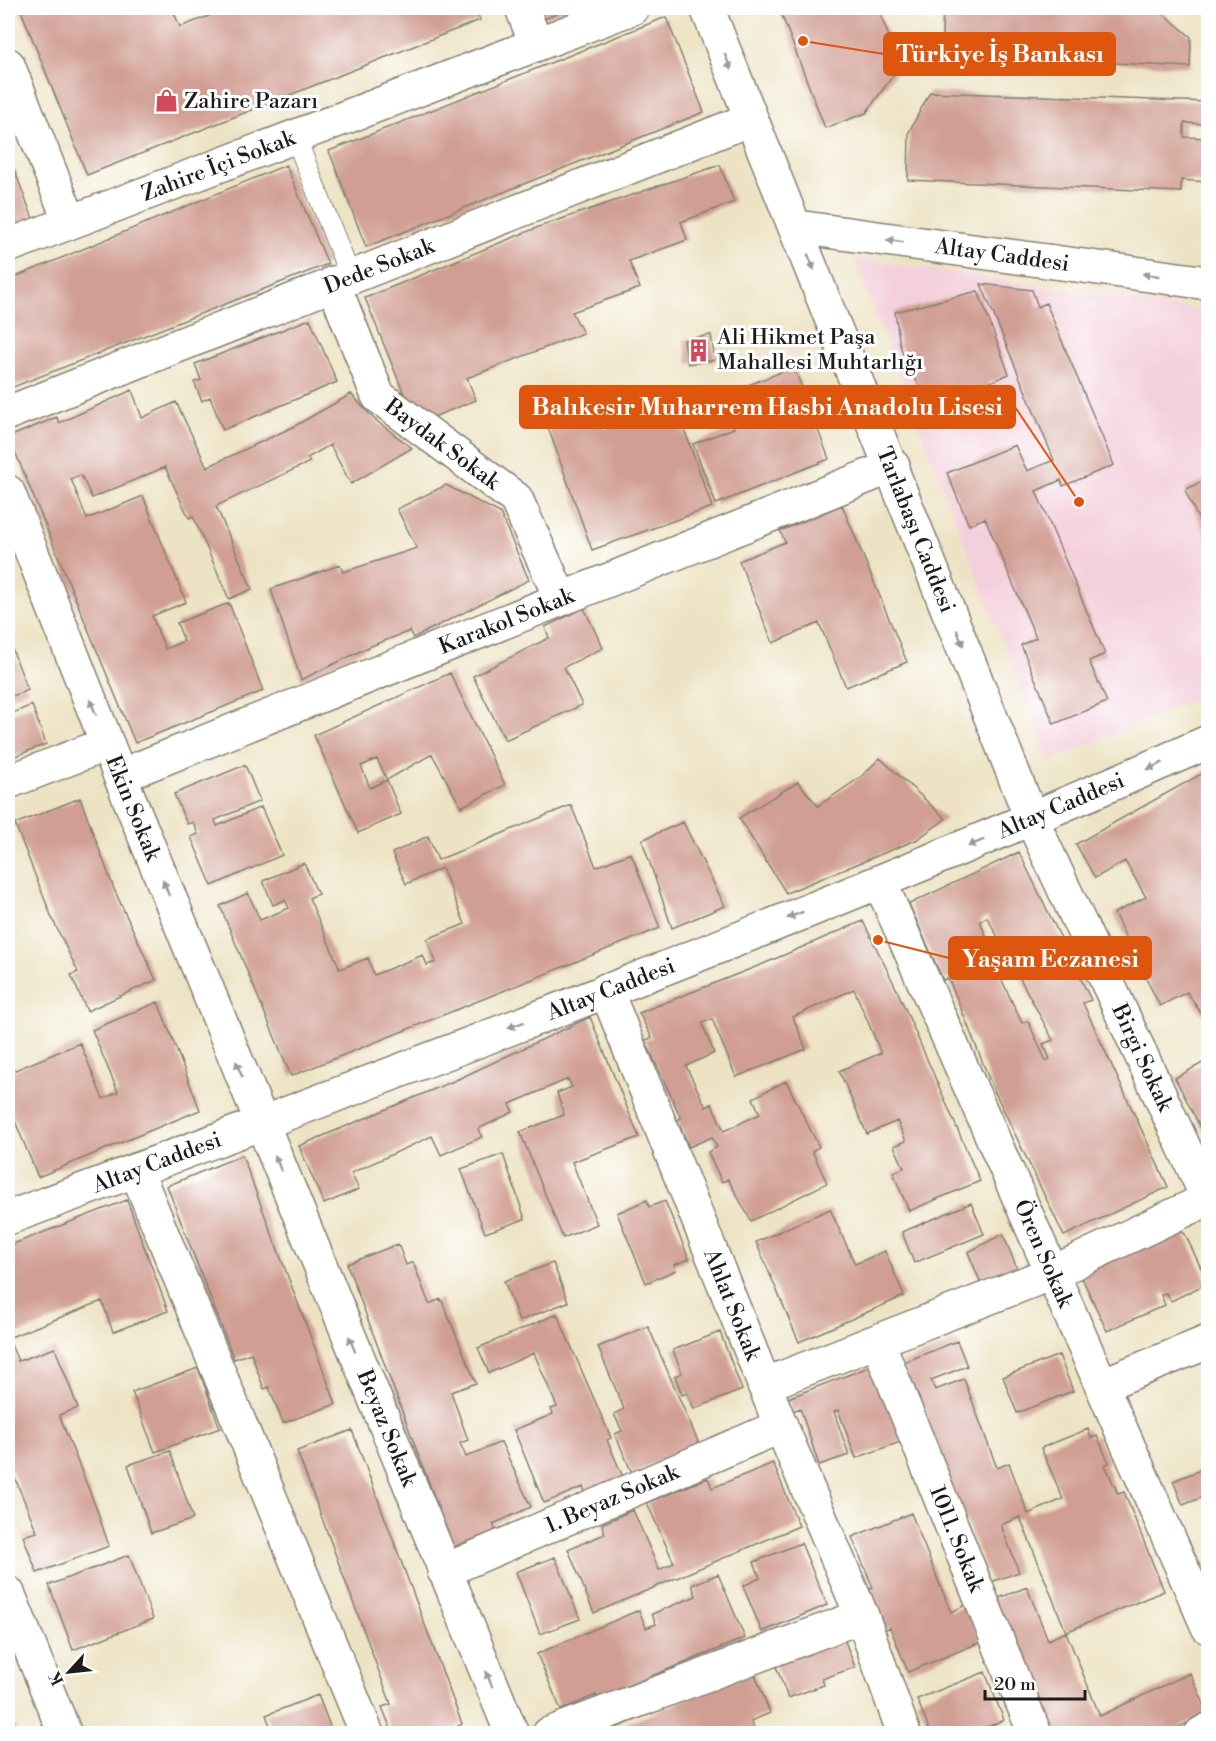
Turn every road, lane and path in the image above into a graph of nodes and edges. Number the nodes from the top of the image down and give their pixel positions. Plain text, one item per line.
1 (522, 8) edge
2 (632, 8) edge
3 (707, 8) edge
4 (536, 44) junction
5 (8, 64) edge
6 (751, 119) junction
7 (295, 136) junction
8 (70, 222) junction
9 (797, 227) junction
10 (8, 246) edge
11 (341, 280) junction
12 (1209, 283) edge
13 (8, 412) edge
14 (893, 466) junction
15 (8, 492) edge
16 (561, 599) junction
17 (1209, 742) edge
18 (107, 744) junction
19 (120, 777) junction
20 (8, 782) edge
21 (1032, 820) junction
22 (880, 882) junction
23 (606, 990) junction
24 (262, 1123) junction
25 (136, 1170) junction
26 (1209, 1199) edge
27 (8, 1218) edge
28 (1052, 1273) junction
29 (878, 1342) junction
30 (1209, 1342) edge
31 (764, 1385) junction
32 (1102, 1385) junction
33 (781, 1426) junction
34 (444, 1571) junction
35 (8, 1593) edge
36 (862, 1616) junction
37 (1209, 1627) edge
38 (1209, 1730) edge
39 (65, 1734) edge
40 (367, 1734) edge
41 (512, 1734) edge
42 (549, 1734) edge
43 (904, 1734) edge
44 (1035, 1734) edge
45 (1201, 1734) edge

1 - 4 street
2 - 4 street, Zahire İçi Sokak
3 -> 6 street, Tarlabaşı Caddesi
4 - 7 street, Zahire İçi Sokak
5 - 8 street
6 - 9 street, Tarlabaşı Caddesi
6 - 11 street, Dede Sokak
7 - 8 street, Zahire İçi Sokak
7 - 11 lane
8 - 10 street, Zahire İçi Sokak
12 -> 9 street, Altay Caddesi
9 -> 14 street, Tarlabaşı Caddesi
11 - 13 street, Dede Sokak
11 - 16 street, Baydak Sokak
14 - 16 street, Karakol Sokak
14 -> 21 street, Tarlabaşı Caddesi
18 -> 15 street, Ekin Sokak
16 - 19 street, Karakol Sokak
17 -> 21 street, Altay Caddesi
18 - 19 street, Ekin Sokak
18 - 20 street
24 -> 19 street, Ekin Sokak
21 -> 22 street, Altay Caddesi
21 - 26 street, Birgi Sokak
22 -> 23 street, Altay Caddesi
22 - 28 street, Ören Sokak
23 -> 24 street, Altay Caddesi
23 - 31 street, Ahlat Sokak
24 - 25 street, Altay Caddesi
34 -> 24 street, Beyaz Sokak
25 - 27 street, Altay Caddesi
25 - 40 street
26 - 28 street
28 - 29 street
28 - 32 street, Ören Sokak
29 - 31 street
29 - 44 street, 1011. Sokak
30 - 32 street
31 - 33 street, Ahlat Sokak
32 - 37 street, Ören Sokak
33 - 34 street, 1. Beyaz Sokak
33 - 36 street, Ahlat Sokak
41 -> 34 street, Beyaz Sokak
35 - 39 street
36 - 42 street
36 - 43 street, Ahlat Sokak
38 - 45 street

